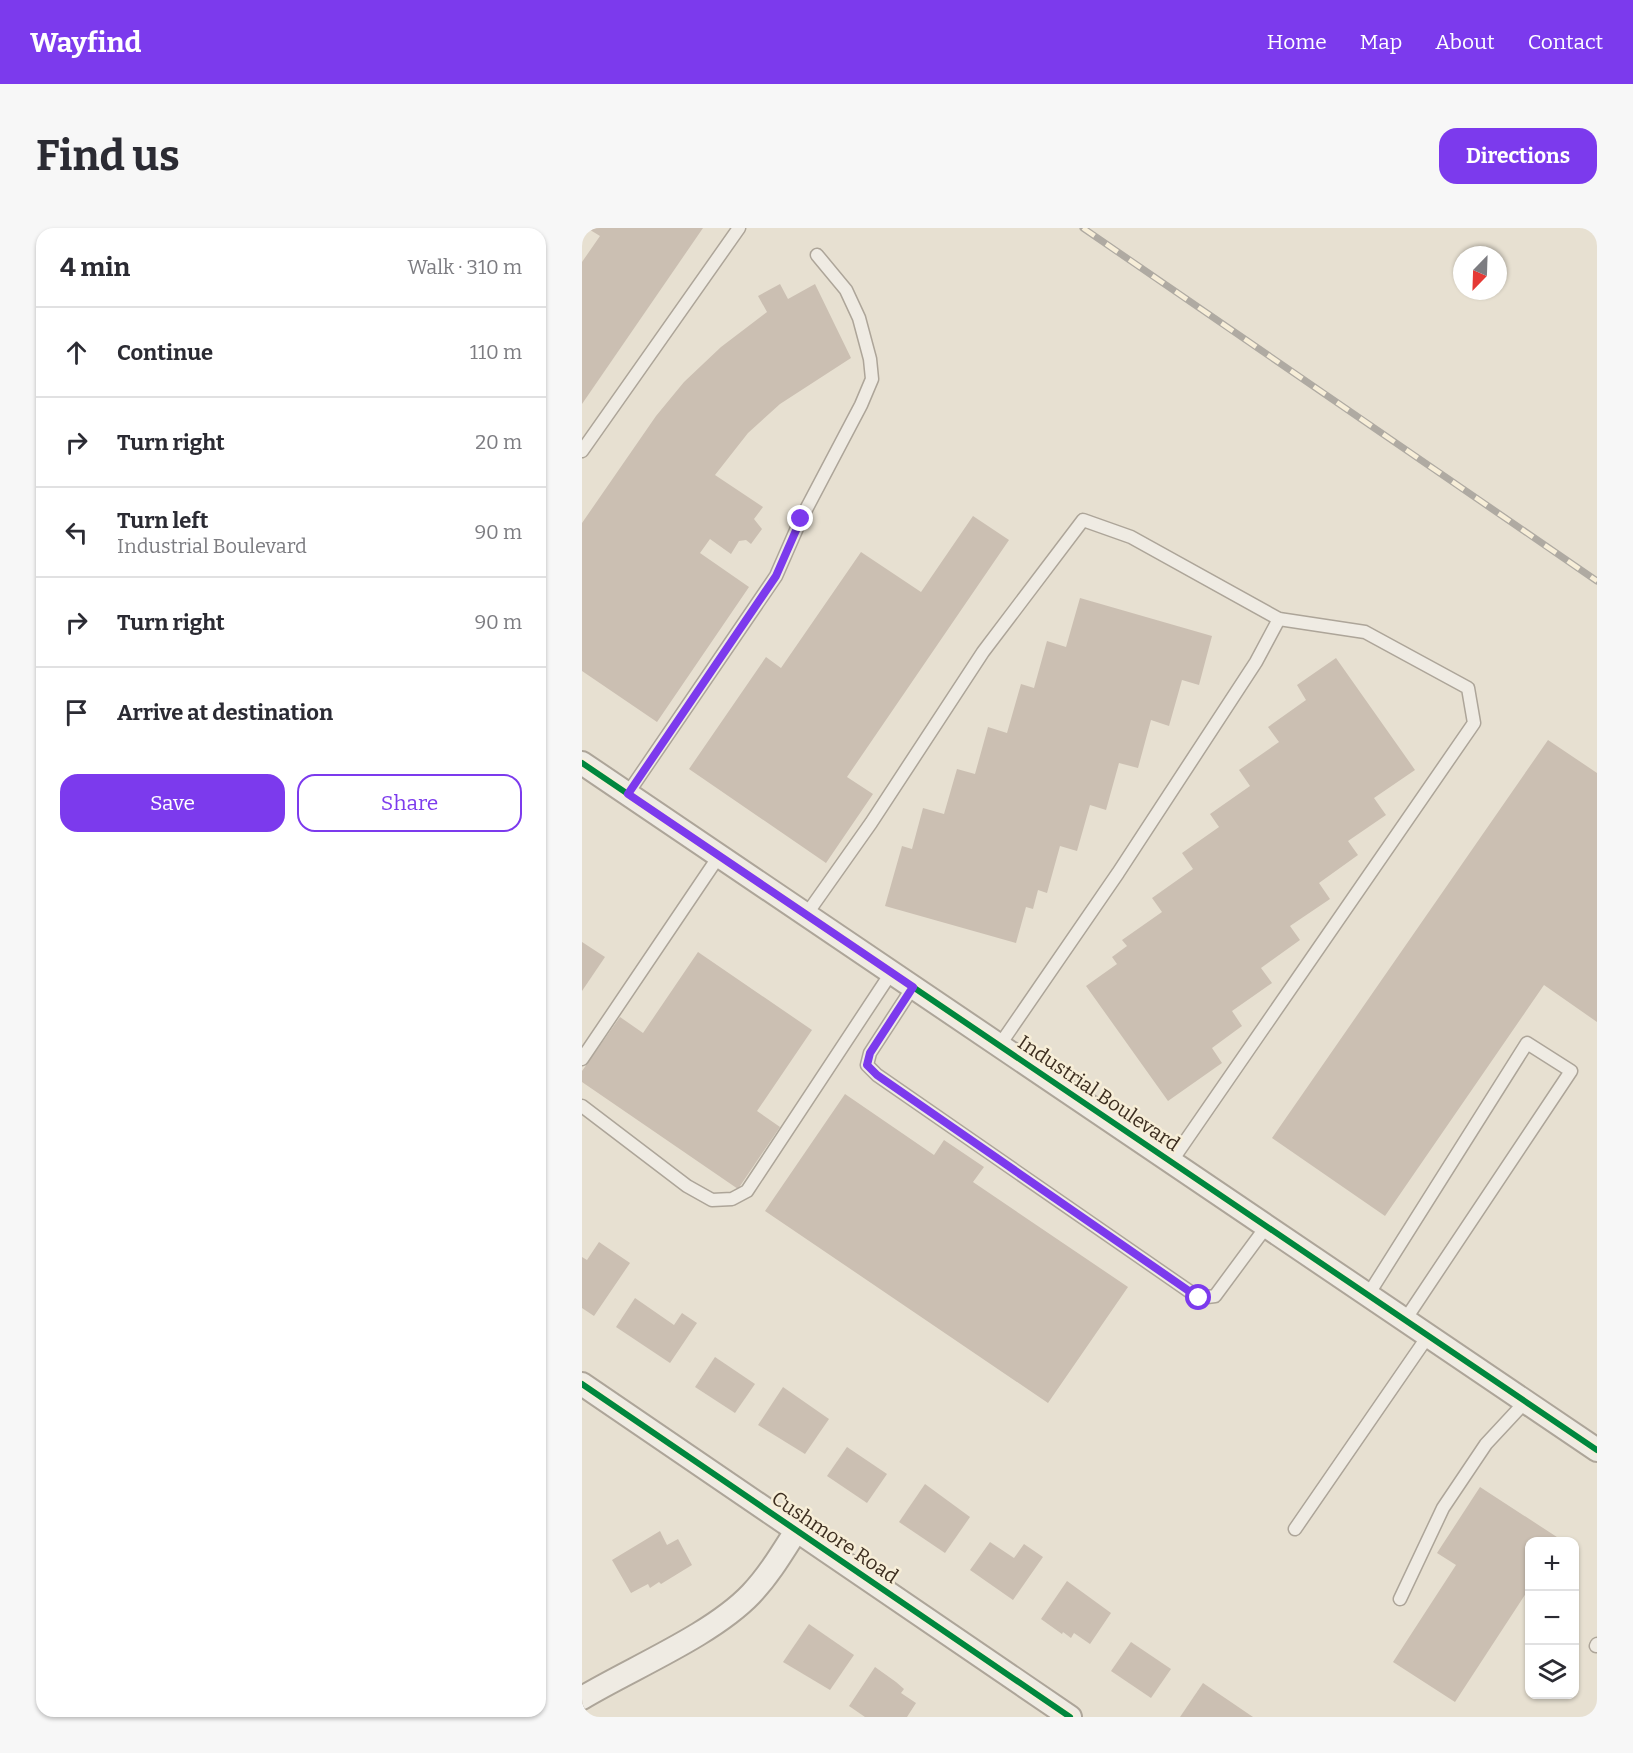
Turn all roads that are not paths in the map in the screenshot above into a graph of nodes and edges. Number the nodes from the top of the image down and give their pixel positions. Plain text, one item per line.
1 (739, 228) edge
2 (817, 255) dead end
3 (582, 452) edge
4 (1279, 619) junction
5 (582, 763) edge
6 (628, 794) junction
7 (719, 856) junction
8 (806, 915) junction
9 (891, 973) junction
10 (913, 987) junction
11 (999, 1046) junction
12 (582, 1059) edge
13 (582, 1106) edge
14 (1171, 1162) junction
15 (1266, 1227) junction
16 (1368, 1295) junction
17 (1405, 1320) junction
18 (1428, 1336) junction
19 (582, 1384) edge
20 (1525, 1402) junction
21 (1597, 1450) edge
22 (1295, 1529) dead end
23 (796, 1531) junction
24 (1400, 1599) dead end
25 (582, 1698) edge
26 (1070, 1717) edge

1 - 3 lane
2 - 6 lane
4 - 8 lane
4 - 11 lane
4 - 14 lane
5 - 6 street, Industrial Boulevard
6 - 7 street, Industrial Boulevard
7 - 8 street, Industrial Boulevard
7 - 12 lane
8 - 9 street, Industrial Boulevard
9 - 10 street, Industrial Boulevard
9 - 13 lane
10 - 11 street, Industrial Boulevard
10 - 15 lane
11 - 14 street, Industrial Boulevard
14 - 15 street, Industrial Boulevard
15 - 16 street, Industrial Boulevard
16 - 17 street, Industrial Boulevard
16 - 17 lane
17 - 18 street, Industrial Boulevard
18 - 20 street, Industrial Boulevard
18 - 22 lane
19 - 23 street, Cushmore Road
20 - 21 street, Industrial Boulevard
20 - 24 lane
23 - 25 street
23 - 26 street, Cushmore Road

